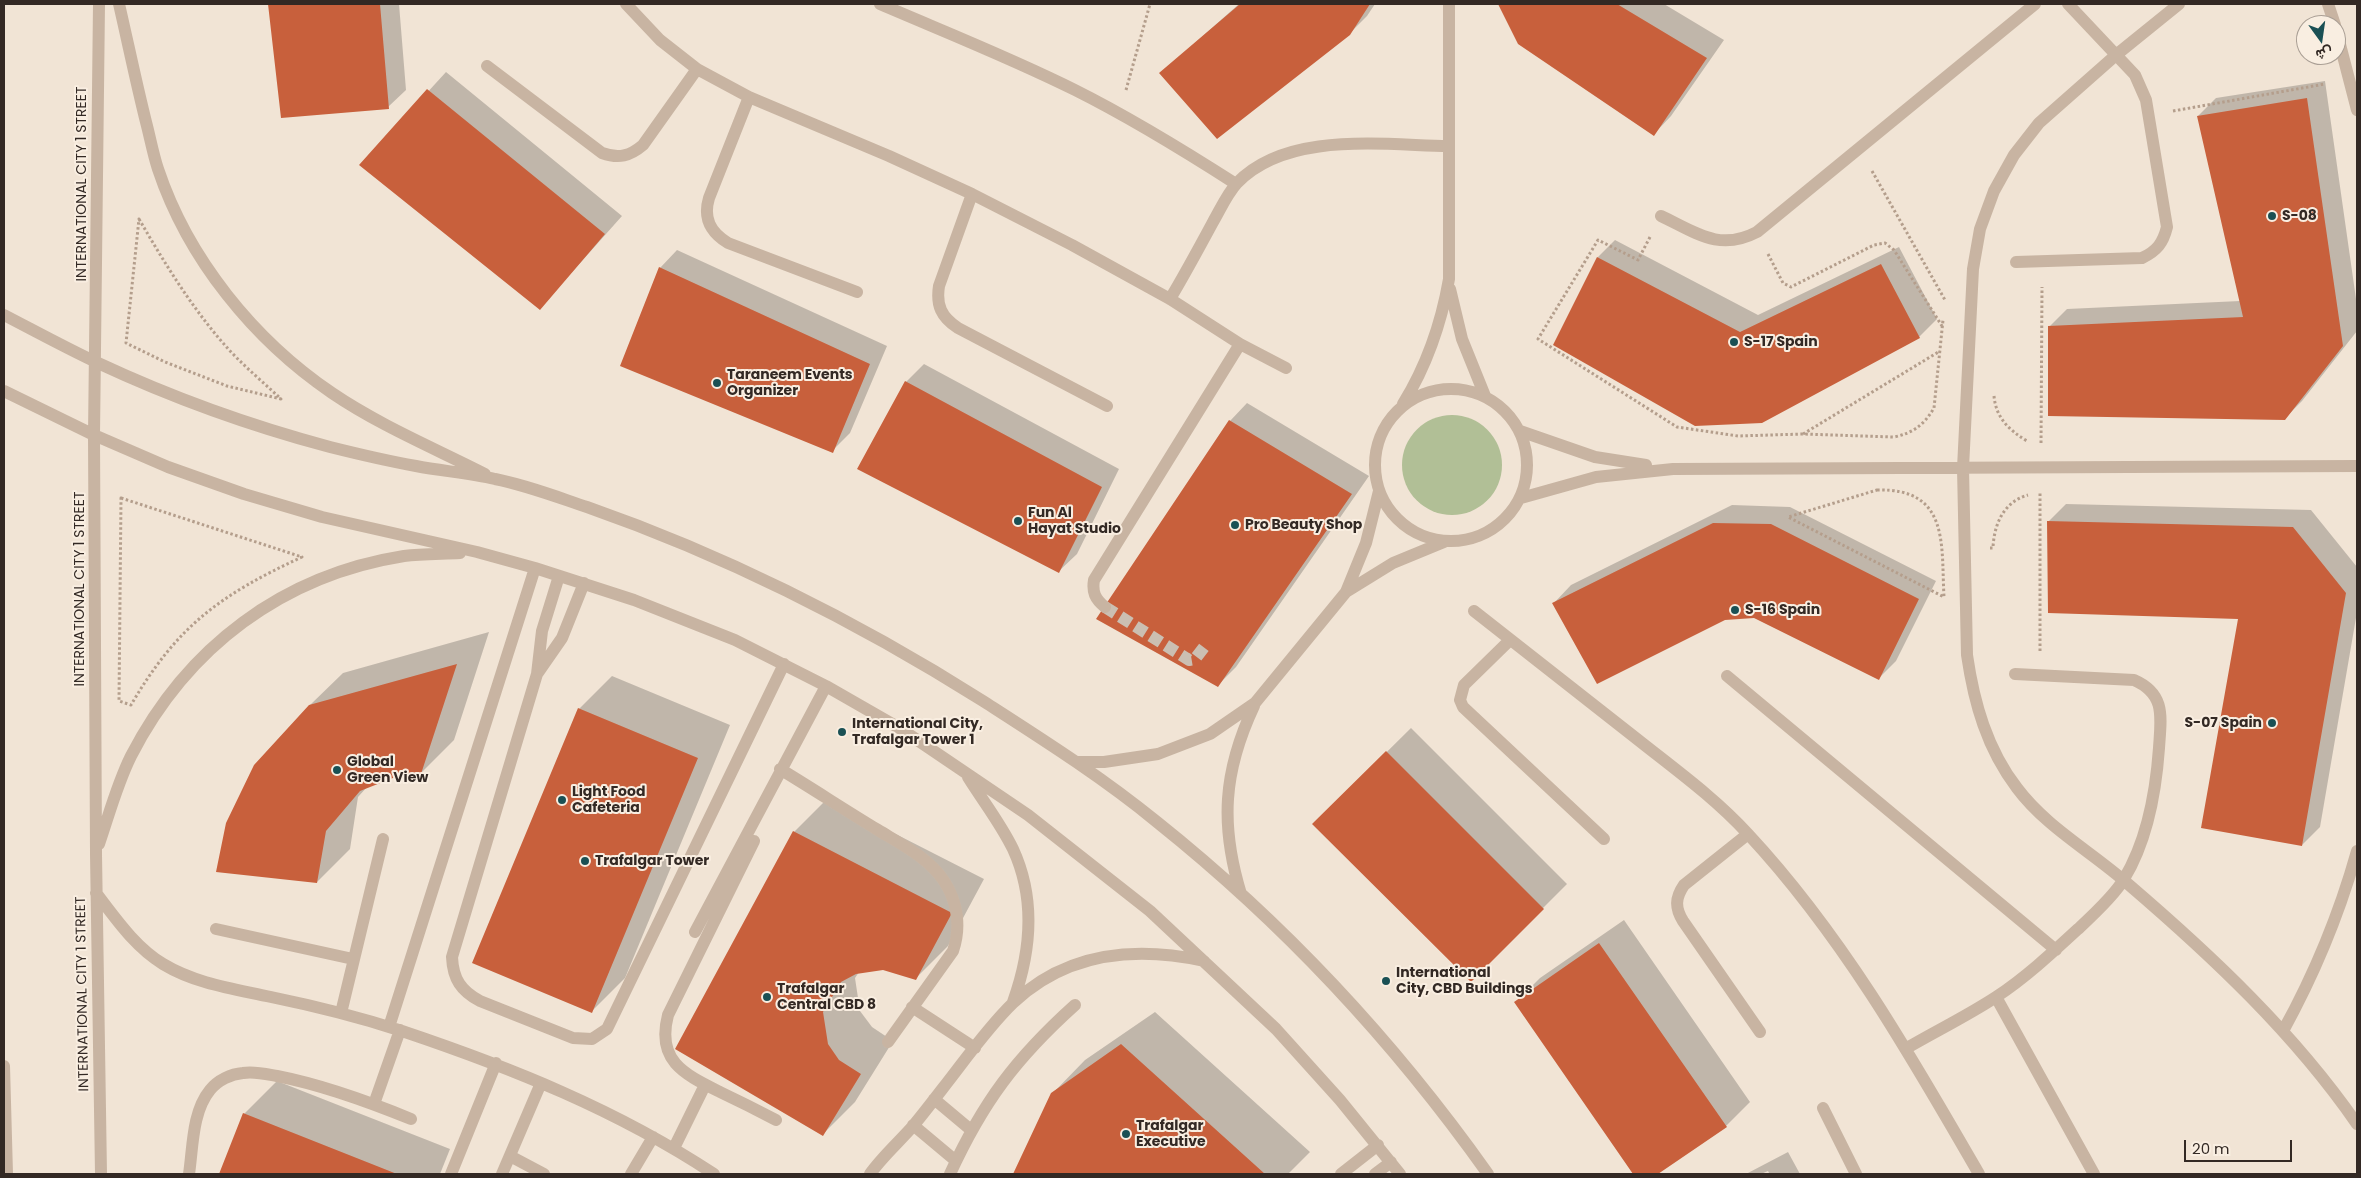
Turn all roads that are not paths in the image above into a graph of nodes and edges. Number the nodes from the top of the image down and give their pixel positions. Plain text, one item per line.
1 (99, 4) edge
2 (119, 4) edge
3 (626, 4) edge
4 (880, 4) edge
5 (1449, 4) edge
6 (2035, 4) edge
7 (2068, 4) edge
8 (2179, 4) edge
9 (2116, 55) junction
10 (2346, 61) edge
11 (487, 66) dead end
12 (696, 69) junction
13 (2353, 84) edge
14 (749, 96) junction
15 (2357, 110) edge
16 (1448, 146) junction
17 (1236, 184) junction
18 (972, 194) junction
19 (1662, 216) road end
20 (2016, 262) dead end
21 (1449, 279) junction
22 (857, 292) dead end
23 (1170, 299) junction
24 (4, 314) edge
25 (1240, 344) junction
26 (96, 362) junction
27 (1286, 368) dead end
28 (4, 391) edge
29 (1485, 396) junction
30 (1107, 406) dead end
31 (1400, 409) junction
32 (1520, 432) junction
33 (94, 435) junction
34 (2357, 466) edge
35 (1673, 468) junction
36 (1963, 468) junction
37 (497, 479) junction
38 (1379, 491) junction
39 (1521, 498) junction
40 (1444, 542) junction
41 (477, 552) junction
42 (535, 568) junction
43 (559, 576) junction
44 (584, 583) junction
45 (1346, 592) junction
46 (1105, 606) tunnel mouth
47 (1474, 611) dead end
48 (1510, 640) junction
49 (784, 664) junction
50 (537, 674) junction
51 (2015, 674) dead end
52 (1727, 676) dead end
53 (826, 686) junction
54 (1255, 703) junction
55 (1077, 762) junction
56 (780, 769) junction
57 (964, 771) junction
58 (1748, 834) junction
59 (383, 839) dead end
60 (1604, 839) dead end
61 (754, 841) dead end
62 (2357, 851) edge
63 (96, 854) junction
64 (2124, 880) junction
65 (96, 893) junction
66 (1241, 895) junction
67 (216, 928) dead end
68 (695, 932) dead end
69 (2056, 950) junction
70 (354, 960) junction
71 (1204, 961) junction
72 (1996, 997) junction
73 (1013, 1003) junction
74 (1075, 1005) dead end
75 (912, 1007) junction
76 (340, 1013) junction
77 (394, 1029) junction
78 (2283, 1031) junction
79 (1760, 1032) dead end
80 (888, 1042) dead end
81 (975, 1048) junction
82 (1907, 1048) junction
83 (496, 1063) junction
84 (4, 1066) edge
85 (541, 1083) junction
86 (705, 1085) junction
87 (934, 1099) junction
88 (374, 1104) junction
89 (1823, 1108) dead end
90 (411, 1119) dead end
91 (776, 1120) dead end
92 (2357, 1124) edge
93 (913, 1125) junction
94 (971, 1130) junction
95 (653, 1137) junction
96 (1378, 1145) junction
97 (674, 1148) junction
98 (510, 1156) junction
99 (956, 1161) junction
100 (1391, 1162) junction
101 (7, 1174) edge
102 (100, 1174) edge
103 (189, 1174) edge
104 (451, 1174) edge
105 (502, 1174) edge
106 (544, 1174) edge
107 (631, 1174) edge
108 (714, 1174) edge
109 (870, 1174) edge
110 (950, 1174) edge
111 (1341, 1174) edge
112 (1375, 1174) edge
113 (1400, 1174) edge
114 (1488, 1174) edge
115 (1856, 1174) edge
116 (1978, 1174) edge
117 (2094, 1174) edge

1 - 26 street, INTERNATIONAL CITY 1 STREET
2 - 37 street
3 - 12 street
4 - 17 street
5 - 16 street
6 - 19 street
7 - 9 street
8 - 9 street
9 - 20 street
9 - 36 street
10 - 13 street
11 - 12 street
12 - 14 street
13 - 15 street
14 - 18 street
14 - 22 street
16 - 17 street
16 - 21 street
17 - 23 street
18 - 23 street
18 - 30 street
21 - 29 street
21 - 31 street
23 - 25 street
24 - 26 street
25 - 27 street
25 - 46 street
26 - 33 street, INTERNATIONAL CITY 1 STREET
26 - 37 street
28 - 33 street
29 - 31 street
29 - 32 street
31 - 38 street
32 - 35 street
32 - 39 street
33 - 41 street
33 - 63 street, INTERNATIONAL CITY 1 STREET
34 - 36 street
35 - 36 street
35 - 39 street
36 - 64 street
37 - 55 street
38 - 40 street
38 - 45 street
39 - 40 street
40 - 45 street
41 - 42 street
41 - 63 street
42 - 43 street
42 - 77 street
43 - 44 street
43 - 50 street
44 - 49 street
44 - 50 street
45 - 54 street
47 - 48 street
48 - 58 street
48 - 60 street
49 - 50 street
49 - 53 street
51 - 64 street
52 - 69 street
53 - 56 street
53 - 57 street
54 - 55 street
54 - 66 street
55 - 66 street
56 - 68 street
56 - 75 street
57 - 71 street
57 - 73 street
58 - 79 street
58 - 82 street
59 - 70 street
61 - 86 street
62 - 78 street
63 - 65 street, INTERNATIONAL CITY 1 STREET
64 - 69 street
64 - 78 street
65 - 76 street
65 - 102 street, INTERNATIONAL CITY 1 STREET
66 - 114 street
67 - 70 street
69 - 72 street
70 - 76 street
71 - 73 street
71 - 96 street
72 - 82 street
72 - 117 street
73 - 81 street
74 - 94 street
75 - 80 street
75 - 81 street
76 - 77 street
77 - 83 street
77 - 88 street
78 - 92 street
81 - 87 street
82 - 116 street
83 - 85 street
83 - 104 street
84 - 101 street
85 - 95 street
85 - 98 street
86 - 91 street
86 - 97 street
87 - 93 street
87 - 94 street
88 - 90 street
88 - 103 street
89 - 115 street
93 - 99 street
93 - 109 street
94 - 99 street
95 - 97 street
95 - 107 street
96 - 100 street
96 - 111 street
97 - 108 street
98 - 105 street
98 - 106 street
99 - 110 street
100 - 112 street
100 - 113 street

